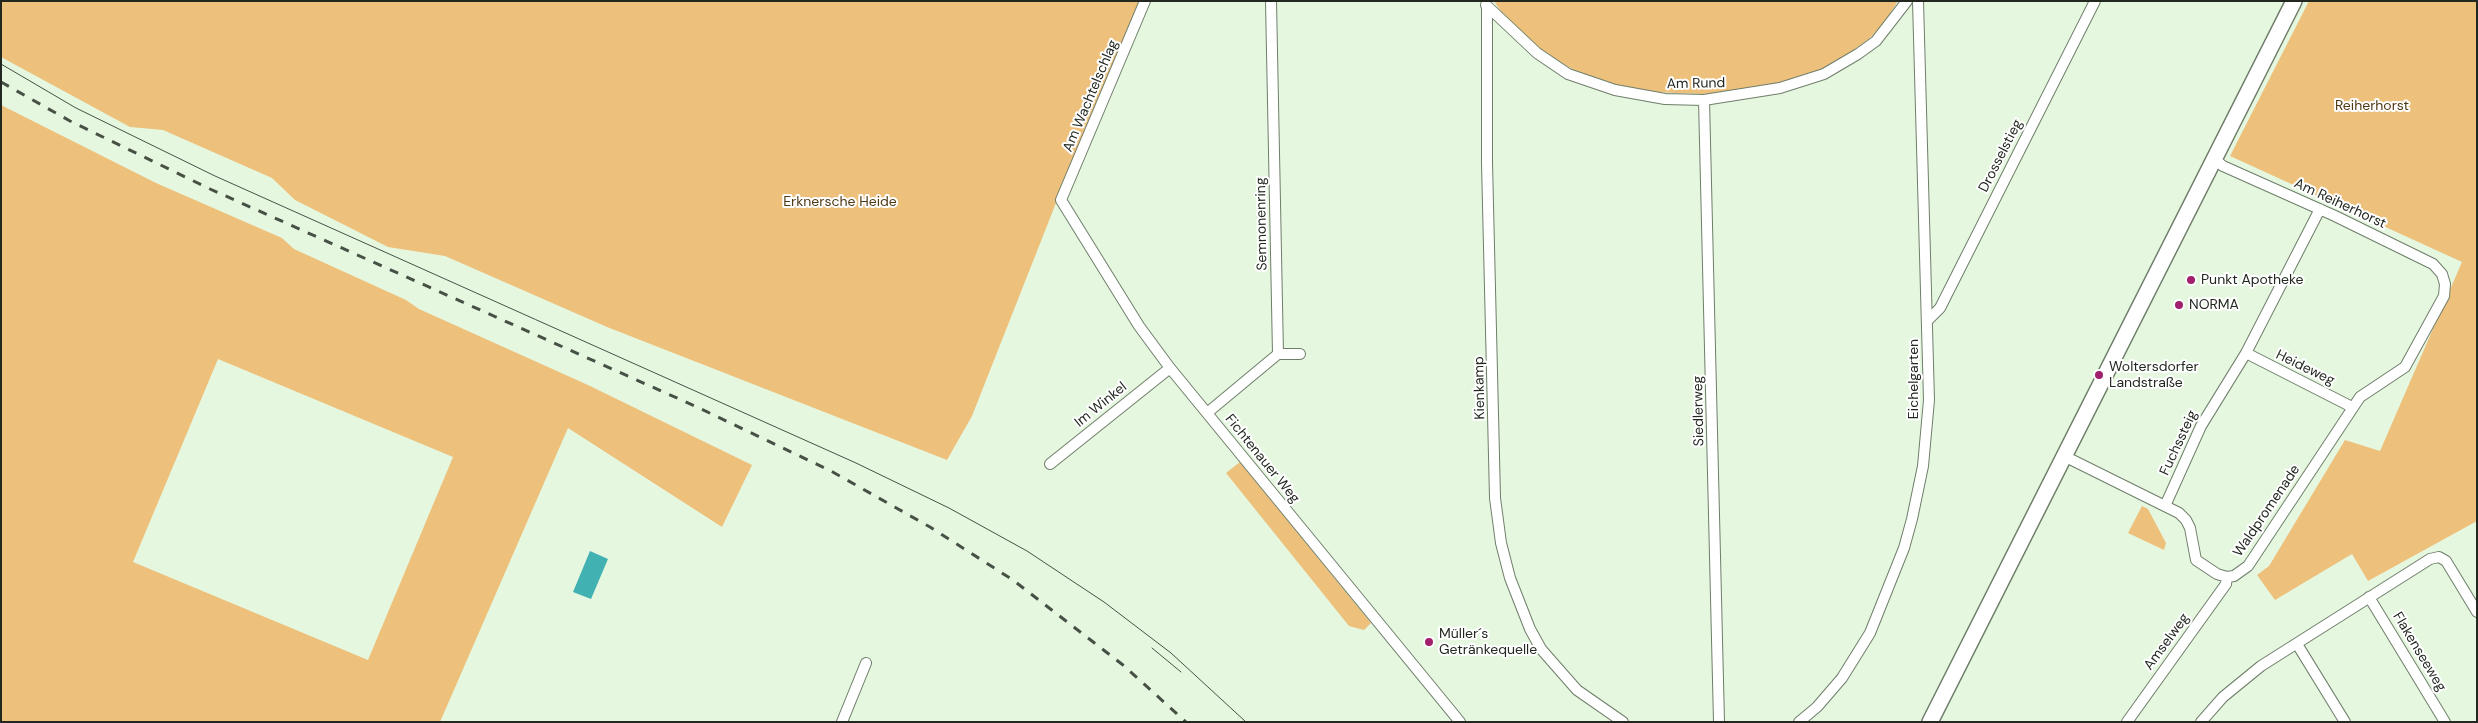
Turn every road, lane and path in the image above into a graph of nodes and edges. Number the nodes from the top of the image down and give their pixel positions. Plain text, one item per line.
1 (1145, 1) edge
2 (1271, 1) edge
3 (1907, 1) edge
4 (1918, 1) edge
5 (2095, 1) edge
6 (2294, 1) edge
7 (1486, 4) edge
8 (1704, 100) junction
9 (2214, 159) junction
10 (1061, 200) joint
11 (2320, 209) junction
12 (2445, 284) joint
13 (1928, 320) junction
14 (1278, 354) junction
15 (1300, 354) dead end
16 (2246, 354) junction
17 (1170, 368) junction
18 (2352, 407) junction
19 (1207, 413) junction
20 (2066, 457) junction
21 (1050, 464) dead end
22 (2165, 506) junction
23 (2227, 577) junction
24 (2369, 597) junction
25 (2477, 612) edge
26 (2296, 644) junction
27 (866, 663) dead end
28 (842, 722) edge
29 (1460, 722) edge
30 (1623, 722) edge
31 (1718, 722) edge
32 (1799, 722) edge
33 (1930, 722) edge
34 (2127, 722) edge
35 (2201, 722) edge
36 (2344, 722) edge
37 (2445, 722) edge

1 - 10 street, Am Wachtelschlag
2 - 14 street, Semnonenring
3 - 8 street, Am Rund
4 - 13 street, Eichelgarten
5 - 13 street, Drosselstieg
6 - 9 main road
7 - 8 street, Am Rund
7 - 30 street, Kienkamp
8 - 31 street, Siedlerweg
9 - 11 street, Am Reiherhorst
9 - 20 main road
10 - 17 street, Fichtenauer Weg
11 - 12 street, Am Reiherhorst
11 - 16 street, Fuchssteig
12 - 18 street, Waldpromenade
13 - 32 street, Eichelgarten
14 - 15 street
14 - 19 street
16 - 18 street, Heideweg
16 - 22 street, Fuchssteig
17 - 19 street, Fichtenauer Weg
17 - 21 street, Im Winkel
18 - 23 street, Waldpromenade
19 - 29 street, Fichtenauer Weg
20 - 22 street
20 - 33 main road
22 - 23 street
23 - 34 street, Amselweg
24 - 25 street
24 - 26 street
24 - 37 street, Flakenseeweg
26 - 35 street
26 - 36 street
27 - 28 street

